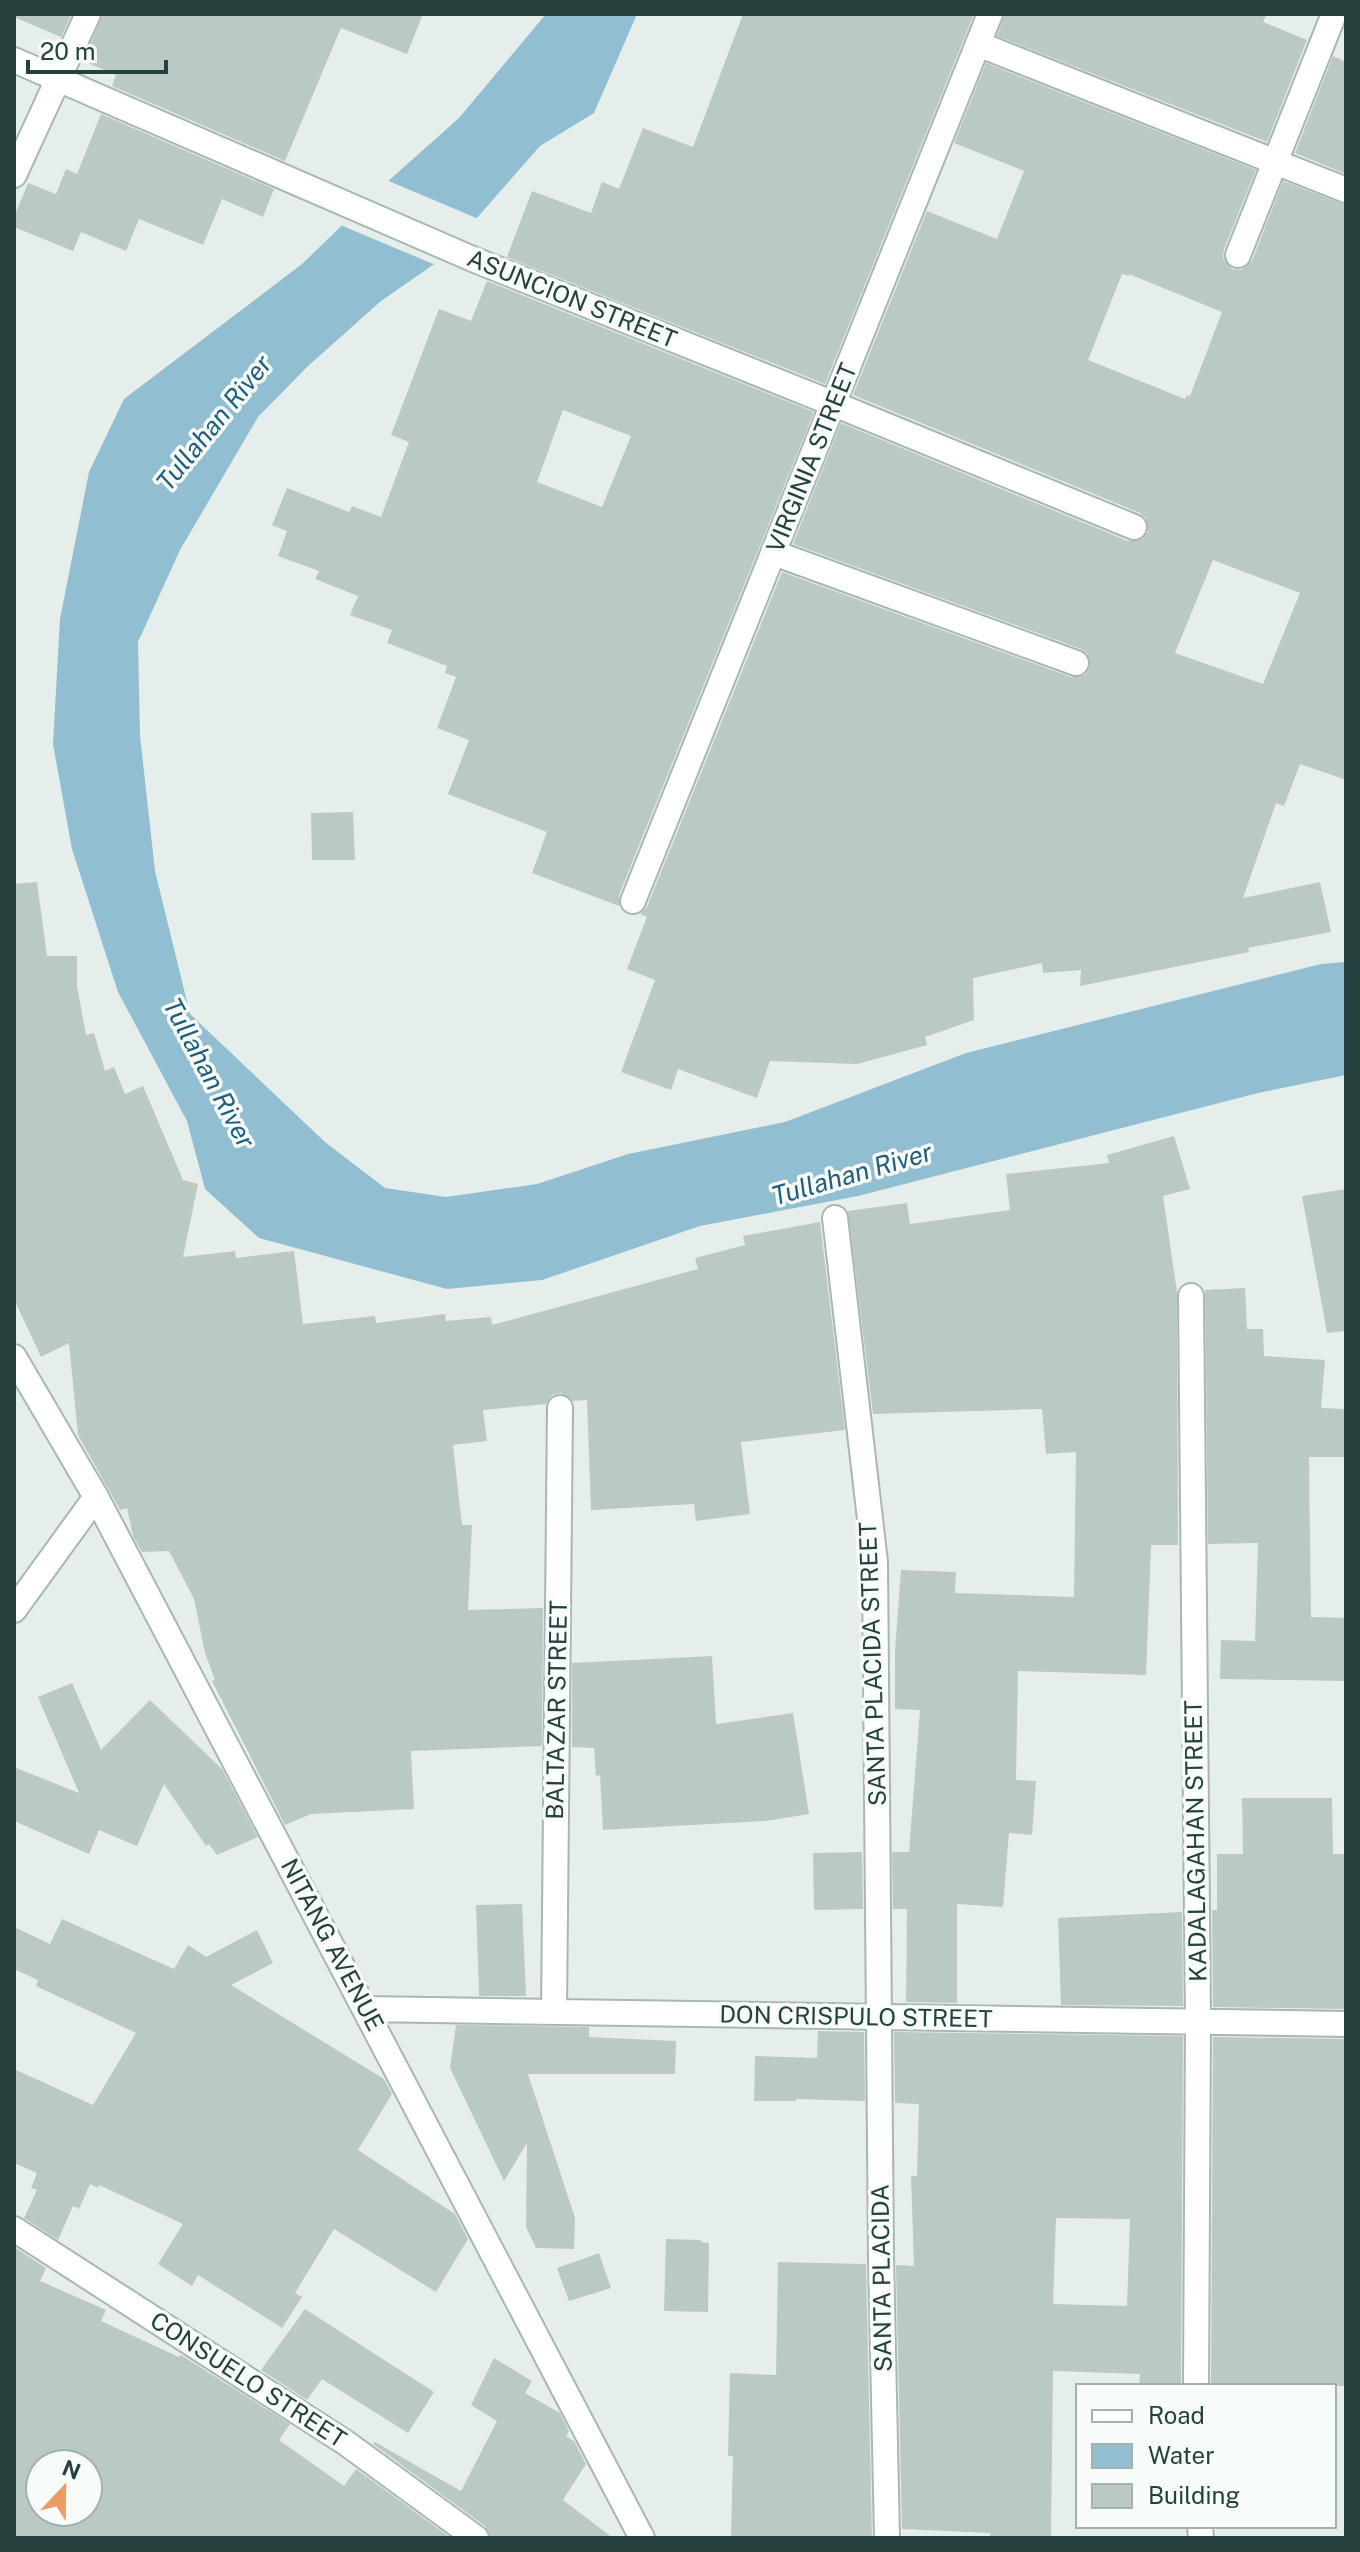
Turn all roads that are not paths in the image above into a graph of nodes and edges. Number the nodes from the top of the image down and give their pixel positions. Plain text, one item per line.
1 (88, 14) edge
2 (990, 14) edge
3 (1334, 14) edge
4 (978, 44) junction
5 (14, 60) edge
6 (60, 80) junction
7 (1275, 162) junction
8 (14, 175) edge
9 (1346, 190) edge
10 (1238, 255) dead end
11 (834, 404) junction
12 (1134, 527) dead end
13 (774, 553) junction
14 (1076, 663) dead end
15 (633, 901) dead end
16 (835, 1218) dead end
17 (1191, 1296) dead end
18 (14, 1357) edge
19 (560, 1408) dead end
20 (96, 1497) junction
21 (14, 1610) edge
22 (366, 2009) junction
23 (554, 2012) junction
24 (879, 2017) junction
25 (1198, 2021) junction
26 (1346, 2024) edge
27 (14, 2229) edge
28 (1196, 2384) edge
29 (476, 2538) edge
30 (642, 2538) edge
31 (887, 2538) edge

1 - 6 street
2 - 4 street, VIRGINIA STREET
3 - 7 street
4 - 7 street
4 - 11 street, VIRGINIA STREET
5 - 6 street, ASUNCION STREET
6 - 8 street
6 - 11 street, ASUNCION STREET
7 - 9 street
7 - 10 street
11 - 12 street, ASUNCION STREET
11 - 13 street, VIRGINIA STREET
13 - 14 street
13 - 15 street, VIRGINIA STREET
16 - 24 street, SANTA PLACIDA STREET
17 - 25 street, KADALAGAHAN STREET
18 - 20 street, NITANG AVENUE
19 - 23 street, BALTAZAR STREET
20 - 21 street
20 - 22 street, NITANG AVENUE
22 - 23 street, DON CRISPULO STREET
22 - 30 street, NITANG AVENUE
23 - 24 street, DON CRISPULO STREET
24 - 25 street, DON CRISPULO STREET
24 - 31 street, SANTA PLACIDA
25 - 26 street, DON CRISPULO STREET
25 - 28 street, KADALAGAHAN STREET
27 - 29 street, CONSUELO STREET

